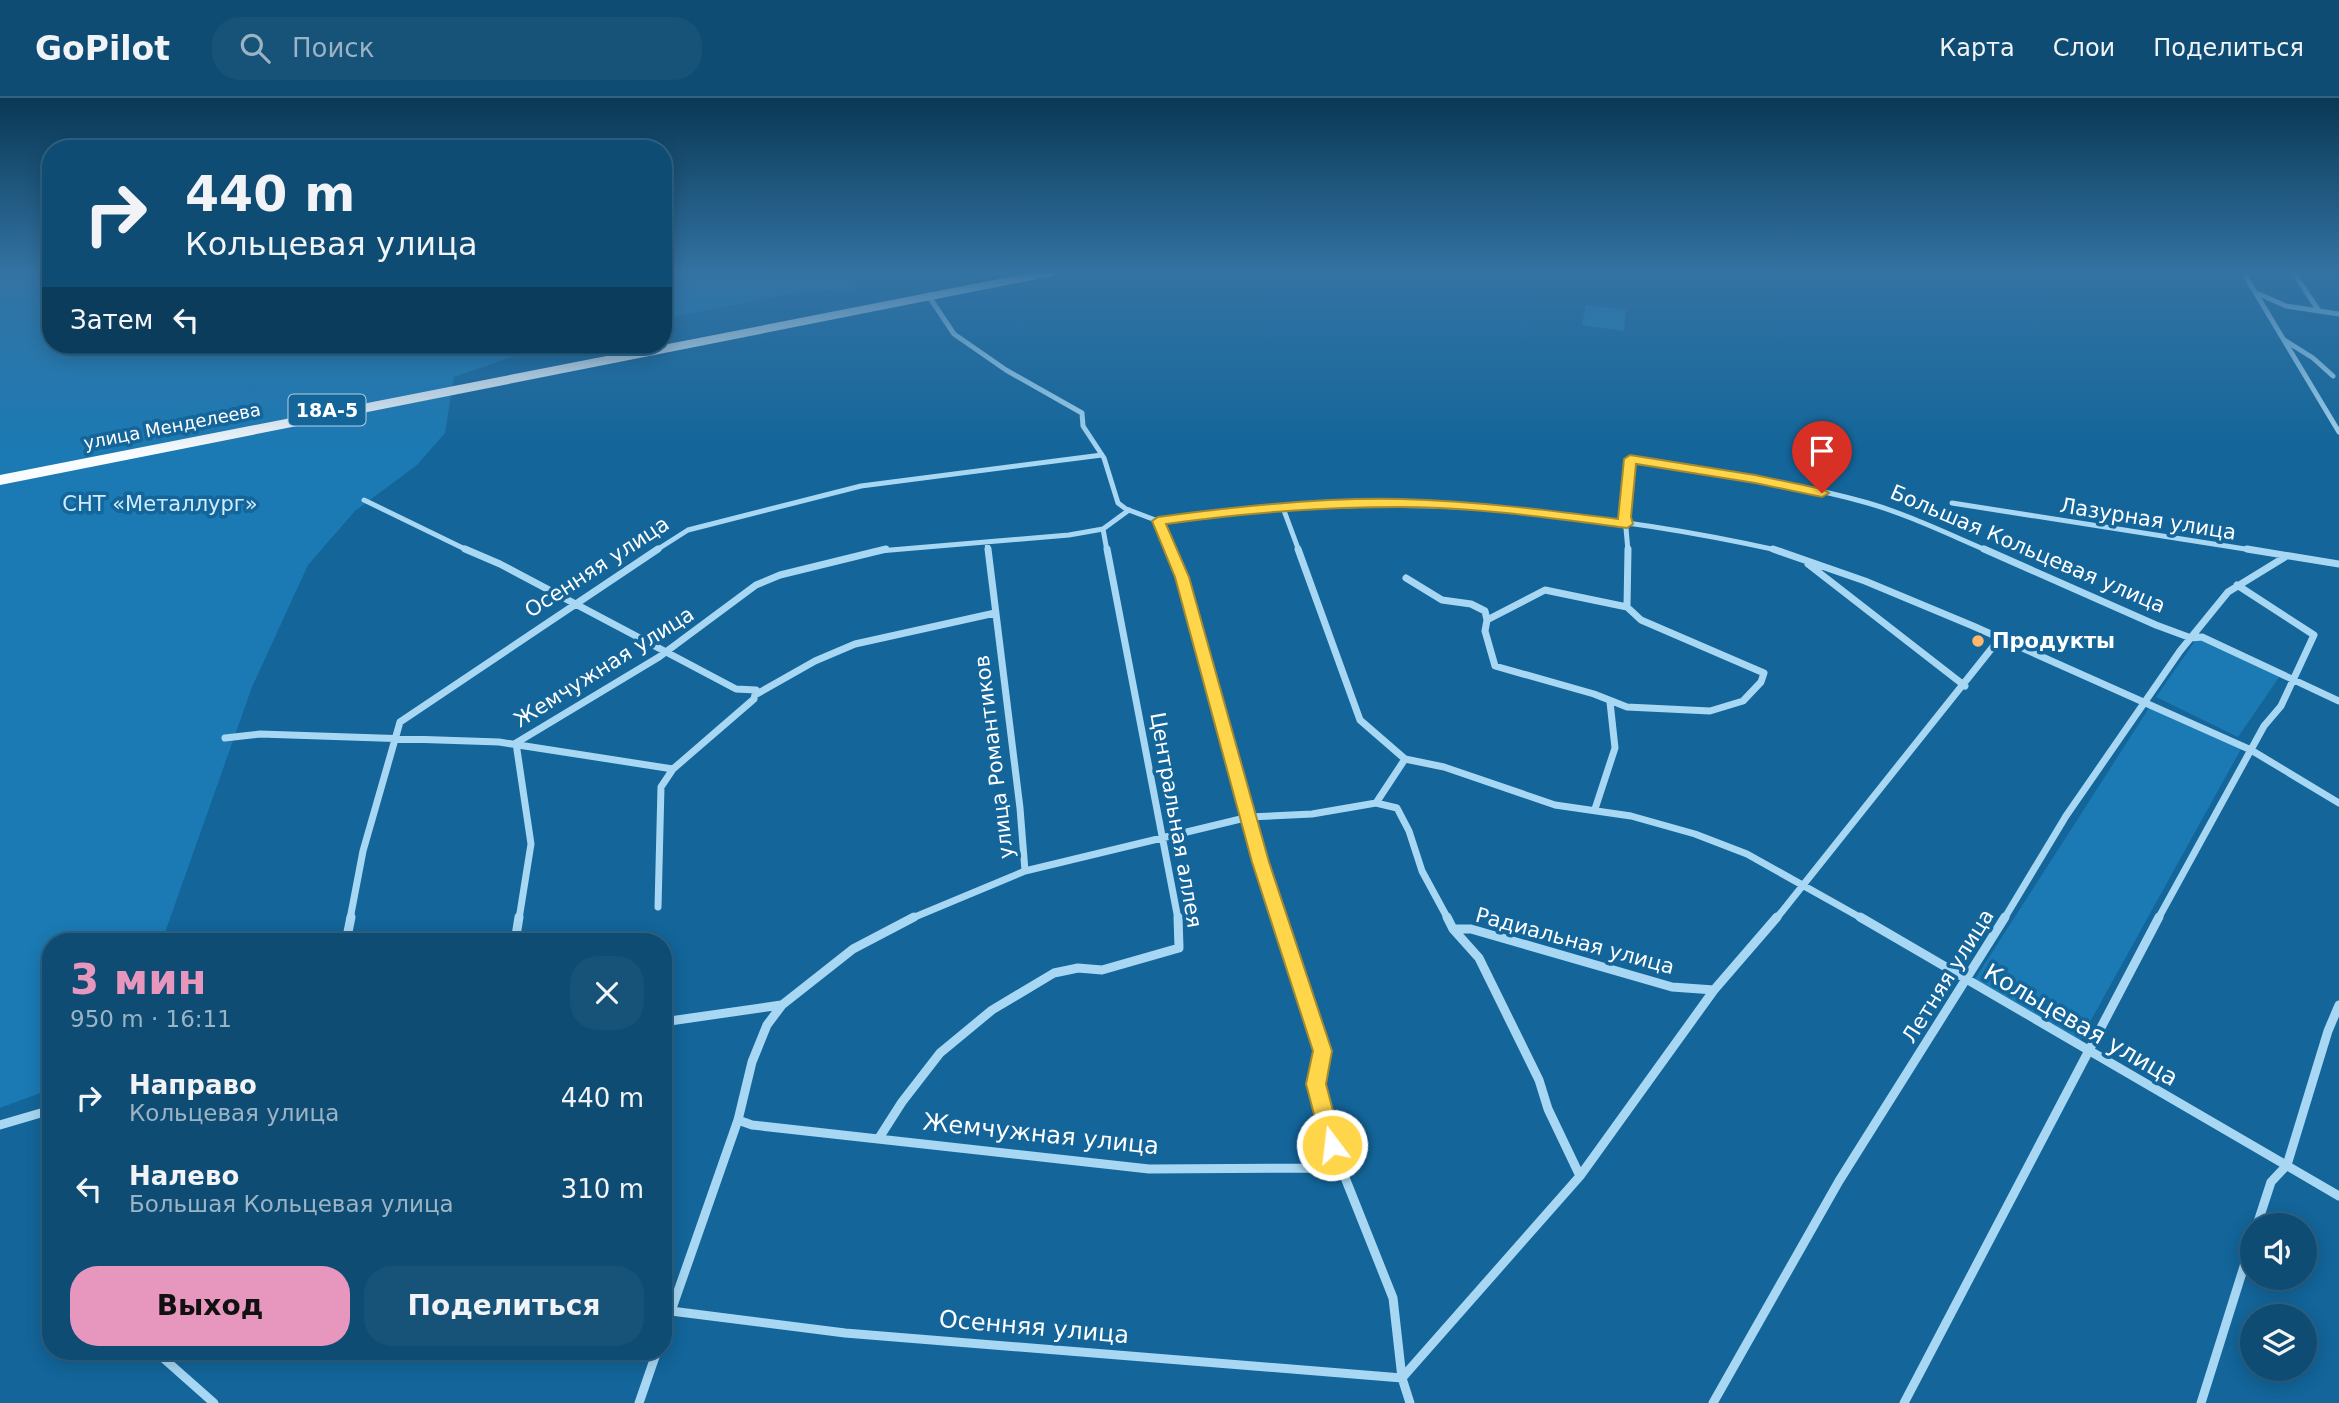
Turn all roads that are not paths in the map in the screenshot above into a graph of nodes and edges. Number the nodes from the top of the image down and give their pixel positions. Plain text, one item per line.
1 (715, 333) edge
2 (735, 333) edge
3 (953, 333) edge
4 (2279, 333) edge
5 (2283, 339) junction
6 (672, 341) edge
7 (672, 345) edge
8 (610, 354) edge
9 (627, 354) edge
10 (2333, 376) dead end
11 (2339, 432) edge
12 (1102, 455) junction
13 (0, 477) edge
14 (364, 500) dead end
15 (1952, 503) dead end
16 (1283, 508) junction
17 (1129, 510) junction
18 (1158, 521) junction
19 (1627, 524) junction
20 (1103, 529) junction
21 (987, 541) junction
22 (2285, 557) junction
23 (1803, 560) junction
24 (2339, 564) edge
25 (1406, 578) dead end
26 (2237, 585) junction
27 (575, 603) junction
28 (1627, 607) junction
29 (995, 613) junction
30 (1487, 620) junction
31 (2000, 638) junction
32 (2191, 638) junction
33 (666, 652) junction
34 (2294, 680) junction
35 (1965, 686) junction
36 (755, 695) junction
37 (2339, 701) edge
38 (1610, 702) junction
39 (2144, 702) junction
40 (225, 738) dead end
41 (395, 740) junction
42 (516, 745) junction
43 (2251, 750) junction
44 (1405, 759) junction
45 (673, 769) junction
46 (1376, 803) junction
47 (2339, 803) edge
48 (1595, 809) junction
49 (1249, 817) junction
50 (1164, 839) junction
51 (1025, 871) junction
52 (1805, 885) junction
53 (658, 907) dead end
54 (1453, 929) junction
55 (348, 933) edge
56 (516, 933) edge
57 (1967, 981) junction
58 (1714, 990) junction
59 (782, 1005) junction
60 (2339, 1005) edge
61 (672, 1021) edge
62 (2087, 1050) junction
63 (42, 1113) edge
64 (738, 1120) junction
65 (0, 1125) edge
66 (879, 1138) junction
67 (2287, 1166) junction
68 (1342, 1168) junction
69 (1580, 1176) junction
70 (2339, 1196) edge
71 (2261, 1213) edge
72 (2240, 1279) edge
73 (672, 1298) edge
74 (672, 1312) edge
75 (165, 1360) edge
76 (654, 1360) edge
77 (1402, 1378) junction
78 (214, 1403) edge
79 (639, 1403) edge
80 (1410, 1403) edge
81 (1713, 1403) edge
82 (1904, 1403) edge
83 (2201, 1403) edge

1 - 6 highway
2 - 7 highway, улица Менделеева / 18А-5
3 - 12 street
4 - 5 street
5 - 10 street
5 - 11 street
8 - 13 highway, улица Менделеева / 18А-5
9 - 13 highway, улица Менделеева / 18А-5
12 - 17 street
12 - 27 street, Осенняя улица
14 - 27 street
15 - 22 street, Лазурная улица
16 - 18 street
16 - 19 street
16 - 44 street, Кольцевая улица
17 - 18 street
17 - 20 street
18 - 49 street
19 - 23 street
19 - 28 street
19 - 32 street, Большая Кольцевая улица
20 - 21 street, Жемчужная улица
20 - 50 street, Центральная аллея
21 - 29 street, улица Романтиков
21 - 33 street, Жемчужная улица
22 - 24 street, Лазурная улица
22 - 26 street, Летняя улица
23 - 31 street
23 - 35 street
25 - 30 street
26 - 32 street, Летняя улица
26 - 34 street
27 - 33 street
27 - 41 street, Осенняя улица
28 - 30 street
28 - 38 street
29 - 36 street
29 - 51 street, улица Романтиков
30 - 38 street
31 - 35 street
31 - 39 street
32 - 34 street, Большая Кольцевая улица
32 - 39 street, Летняя улица
33 - 36 street
33 - 42 street, Жемчужная улица
34 - 37 street, Большая Кольцевая улица
34 - 43 street
35 - 52 street
36 - 45 street
38 - 48 street
39 - 43 street
39 - 57 street, Летняя улица
40 - 41 street
41 - 42 street
41 - 55 street, Осенняя улица
42 - 45 street
42 - 56 street, Жемчужная улица
43 - 47 street
43 - 62 street
44 - 46 street
44 - 48 street, Кольцевая улица
45 - 53 street
46 - 49 street
46 - 54 street
48 - 52 street, Кольцевая улица
49 - 50 street
49 - 68 street
50 - 51 street
50 - 66 street, Центральная аллея
51 - 59 street, улица Романтиков
52 - 57 street, Кольцевая улица
52 - 58 street
54 - 58 street, Радиальная улица
54 - 69 street, Радиальная улица
57 - 62 street, Кольцевая улица
57 - 81 street, Летняя улица
58 - 69 street
59 - 61 street
59 - 64 street
60 - 67 street
62 - 67 street, Кольцевая улица
62 - 82 street
63 - 65 street
64 - 66 street, Жемчужная улица
64 - 73 street
66 - 68 street, Жемчужная улица
67 - 70 street, Кольцевая улица
67 - 71 street
68 - 77 street
69 - 77 street
72 - 83 street
74 - 77 street, Осенняя улица
75 - 78 street
76 - 79 street
77 - 80 street

